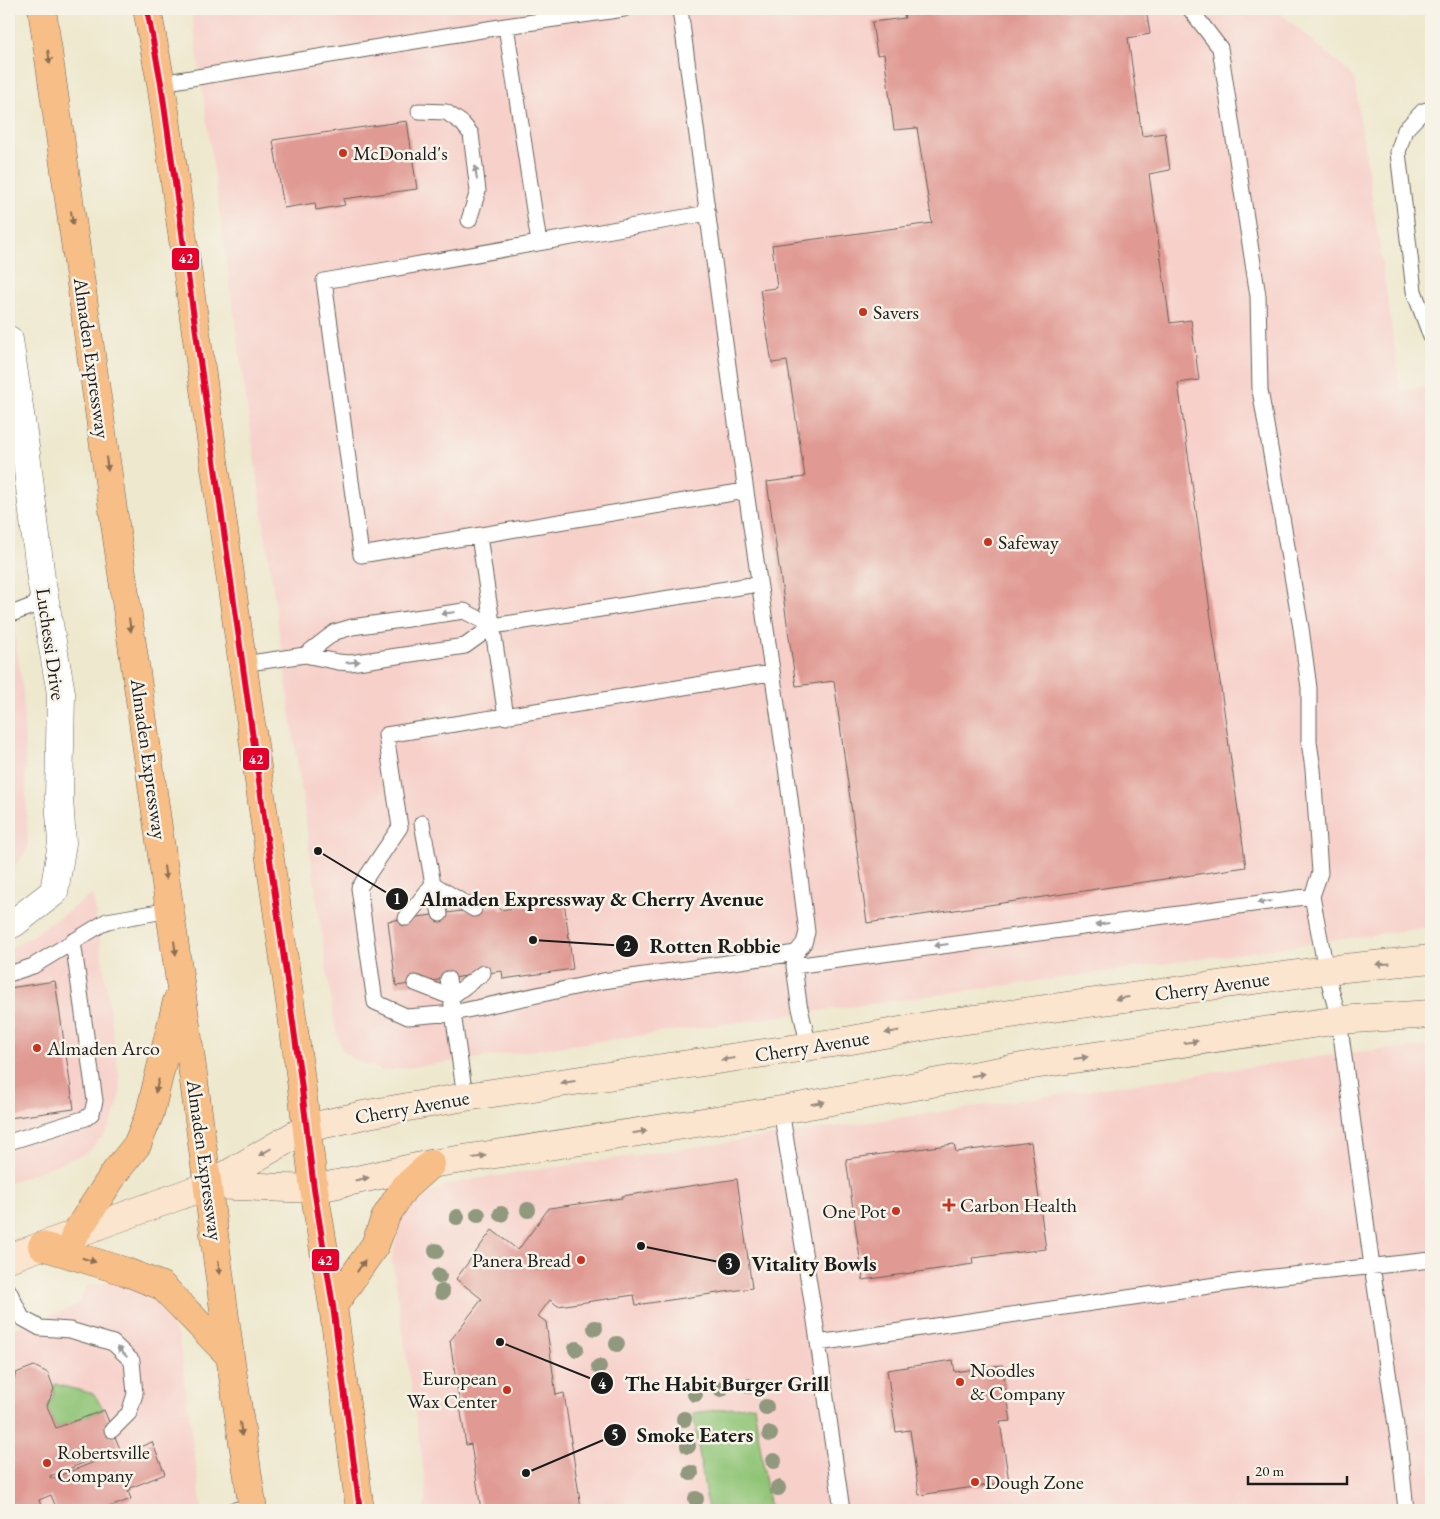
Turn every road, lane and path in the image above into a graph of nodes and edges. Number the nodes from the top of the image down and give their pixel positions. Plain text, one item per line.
1 (42, 9) edge
2 (147, 9) edge
3 (624, 9) edge
4 (680, 9) edge
5 (1190, 9) edge
6 (506, 26) junction
7 (161, 83) junction
8 (1431, 109) edge
9 (419, 111) dead end
10 (708, 213) junction
11 (469, 220) dead end
12 (539, 243) junction
13 (1431, 337) edge
14 (9, 340) edge
15 (17, 454) edge
16 (746, 491) junction
17 (479, 536) junction
18 (758, 584) junction
19 (45, 601) junction
20 (9, 615) edge
21 (493, 626) junction
22 (305, 655) junction
23 (243, 664) junction
24 (771, 673) junction
25 (506, 717) junction
26 (422, 823) dead end
27 (433, 884) junction
28 (1312, 896) junction
29 (474, 909) dead end
30 (170, 910) junction
31 (440, 914) dead end
32 (406, 918) dead end
33 (9, 925) edge
34 (73, 941) junction
35 (795, 959) junction
36 (1431, 959) edge
37 (1326, 970) junction
38 (483, 973) dead end
39 (9, 974) edge
40 (448, 978) dead end
41 (415, 983) dead end
42 (180, 987) junction
43 (451, 997) junction
44 (453, 1013) junction
45 (1431, 1014) edge
46 (1338, 1020) junction
47 (809, 1047) junction
48 (465, 1097) junction
49 (781, 1110) junction
50 (307, 1128) junction
51 (9, 1142) edge
52 (431, 1164) junction
53 (208, 1185) junction
54 (314, 1189) junction
55 (75, 1234) junction
56 (42, 1246) junction
57 (9, 1258) edge
58 (1431, 1260) edge
59 (1372, 1266) junction
60 (9, 1291) edge
61 (333, 1306) junction
62 (818, 1343) junction
63 (230, 1356) junction
64 (112, 1430) dead end
65 (246, 1509) edge
66 (360, 1510) edge
67 (842, 1510) edge
68 (1406, 1510) edge

1 -> 30 main road, Almaden Expressway
2 - 7 main road
3 - 6 lane
4 - 10 lane
5 - 28 lane
6 - 7 lane
6 - 12 lane
7 - 23 main road
8 - 13 lane
11 -> 9 lane
10 - 12 lane
10 - 16 lane
12 - 17 lane
14 - 15 street, Luchessi Drive
15 - 19 street, Luchessi Drive
16 - 17 lane
16 - 18 lane
17 - 21 lane
18 - 21 lane
18 - 24 lane
19 - 20 lane
19 - 33 street, Luchessi Drive
22 -> 21 lane
21 -> 22 lane
21 - 25 lane
22 - 23 lane
23 - 50 main road
24 - 25 lane
24 - 35 lane
25 - 44 lane
26 - 27 lane
27 - 29 lane
27 - 31 lane
27 - 32 lane
28 -> 35 lane
28 - 37 lane
30 - 34 lane
30 -> 42 main road, Almaden Expressway
34 - 39 lane
34 - 51 lane
35 - 44 lane
35 - 47 lane
36 -> 37 street, Cherry Avenue
37 - 46 lane
37 -> 47 street, Cherry Avenue
38 - 43 lane
40 - 43 lane
41 - 43 lane
42 - 53 main road, Almaden Expressway
42 -> 55 main road
43 - 44 lane
44 - 48 lane
45 - 46 street, Cherry Avenue
49 -> 46 street, Cherry Avenue
46 - 59 lane
47 -> 48 street, Cherry Avenue
48 - 50 street, Cherry Avenue
52 -> 49 street, Cherry Avenue
49 - 62 lane
50 -> 53 street, Cherry Avenue
50 - 54 main road
54 -> 52 street, Cherry Avenue
61 -> 52 main road
53 - 54 street, Cherry Avenue
53 - 55 street, Cherry Avenue
53 -> 63 main road, Almaden Expressway
54 - 61 main road
55 - 56 street, Cherry Avenue
56 - 57 street, Cherry Avenue
56 -> 63 main road
58 - 59 lane
59 - 62 lane
59 - 68 lane
64 -> 60 lane
61 - 66 main road
62 - 67 lane
63 -> 65 main road, Almaden Expressway

